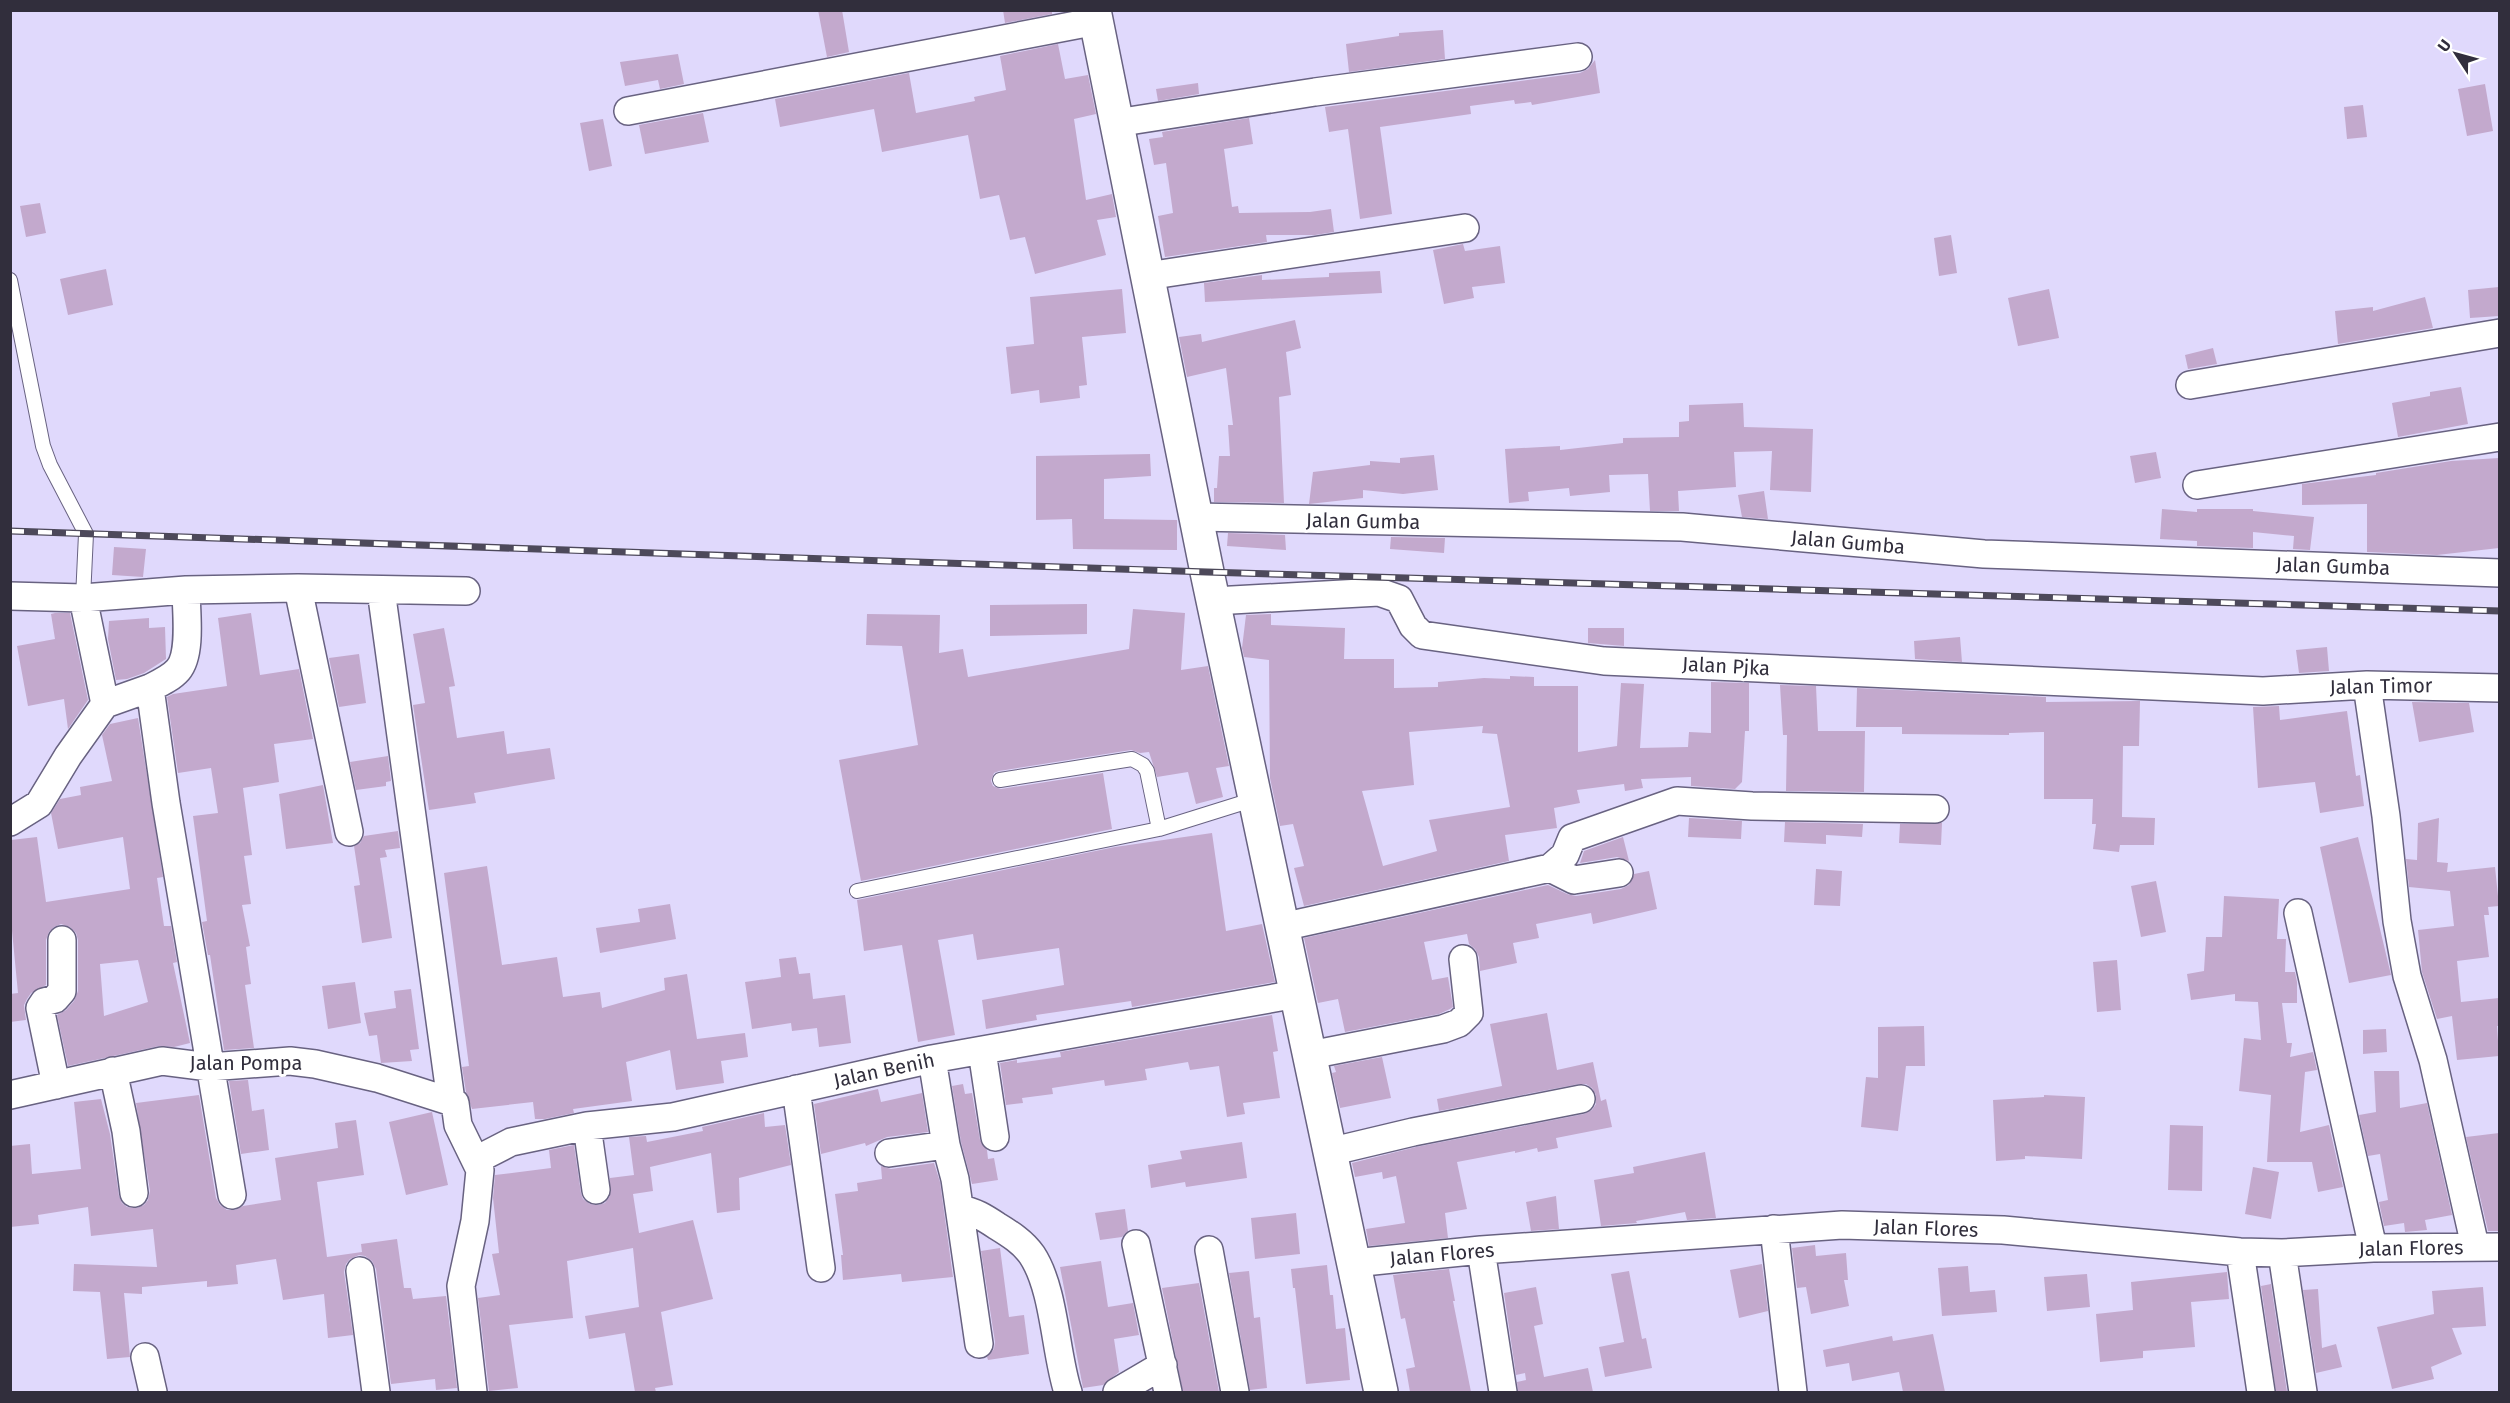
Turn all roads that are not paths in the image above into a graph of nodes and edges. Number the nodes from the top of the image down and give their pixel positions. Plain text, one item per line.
1 (1096, 16) edge
2 (1578, 57) dead end
3 (628, 111) dead end
4 (1116, 123) junction
5 (1466, 228) dead end
6 (1147, 276) junction
7 (10, 280) edge
8 (2499, 333) edge
9 (2190, 385) dead end
10 (2499, 437) edge
11 (2197, 484) dead end
12 (1196, 517) junction
13 (2499, 573) edge
14 (298, 588) junction
15 (186, 590) junction
16 (381, 590) junction
17 (466, 591) dead end
18 (10, 596) edge
19 (83, 598) junction
20 (1214, 601) junction
21 (2367, 685) junction
22 (150, 688) junction
23 (2499, 688) edge
24 (2263, 691) joint
25 (105, 704) junction
26 (1000, 780) dead end
27 (1256, 799) junction
28 (1935, 809) dead end
29 (10, 822) edge
30 (1159, 829) junction
31 (349, 832) dead end
32 (1550, 868) junction
33 (1619, 873) dead end
34 (857, 891) dead end
35 (2298, 913) dead end
36 (1282, 927) junction
37 (62, 940) dead end
38 (1462, 959) dead end
39 (1297, 993) junction
40 (982, 1051) junction
41 (1310, 1055) junction
42 (932, 1059) junction
43 (209, 1067) junction
44 (113, 1071) junction
45 (56, 1085) junction
46 (796, 1089) junction
47 (10, 1095) edge
48 (1581, 1100) dead end
49 (450, 1101) junction
50 (587, 1126) junction
51 (995, 1137) dead end
52 (946, 1145) junction
53 (1329, 1152) junction
54 (889, 1153) dead end
55 (476, 1160) junction
56 (596, 1190) dead end
57 (134, 1193) dead end
58 (232, 1195) dead end
59 (960, 1209) junction
60 (1774, 1229) junction
61 (1137, 1244) dead end
62 (2487, 1247) edge
63 (2373, 1248) junction
64 (1209, 1250) dead end
65 (1481, 1250) junction
66 (2240, 1252) junction
67 (2282, 1253) junction
68 (1354, 1263) junction
69 (821, 1268) dead end
70 (360, 1271) dead end
71 (979, 1344) dead end
72 (145, 1357) dead end
73 (1163, 1365) junction
74 (153, 1392) edge
75 (376, 1392) edge
76 (473, 1392) edge
77 (1068, 1392) edge
78 (1117, 1392) edge
79 (1168, 1392) edge
80 (1235, 1392) edge
81 (1381, 1392) edge
82 (1503, 1392) edge
83 (1793, 1392) edge
84 (2261, 1392) edge
85 (2303, 1392) edge

1 - 3 street
1 - 4 street
2 - 4 street
4 - 6 street
5 - 6 street
6 - 12 street
7 - 19 lane
8 - 9 street
10 - 11 street
12 - 13 street, Jalan Gumba
12 - 20 street
14 - 15 street
14 - 16 street
14 - 31 street
15 - 19 street
15 - 22 street
16 - 17 street
16 - 49 street
18 - 19 street
19 - 25 street
20 - 24 street, Jalan Pjka
20 - 27 street
21 - 23 street, Jalan Timor
21 - 24 street, Jalan Timor
21 - 62 street
22 - 25 street
22 - 43 street
25 - 29 street
26 - 30 lane
27 - 30 lane
27 - 36 street
28 - 32 street
30 - 34 lane
32 - 33 street
32 - 36 street
35 - 63 street
36 - 39 street
37 - 45 street
38 - 41 street
39 - 40 street, Jalan Benih
39 - 41 street
40 - 42 street, Jalan Benih
40 - 51 street
41 - 53 street
42 - 46 street, Jalan Benih
42 - 52 street
43 - 44 street, Jalan Pompa
43 - 49 street, Jalan Pompa
43 - 58 street
44 - 45 street, Jalan Pompa
44 - 57 street
45 - 47 street, Jalan Pompa
46 - 50 street, Jalan Benih
46 - 69 street
48 - 53 street
49 - 55 street
50 - 55 street, Jalan Benih
50 - 56 street
52 - 54 street
52 - 59 street
53 - 68 street
55 - 76 street
59 - 71 street
59 - 77 street
60 - 65 street, Jalan Flores
60 - 66 street, Jalan Flores
60 - 83 street
61 - 73 street
62 - 63 street, Jalan Flores
63 - 67 street, Jalan Flores
64 - 80 street
65 - 68 street, Jalan Flores
65 - 82 street
66 - 67 street, Jalan Flores
66 - 84 street
67 - 85 street
68 - 81 street
70 - 75 street
72 - 74 street
73 - 78 street
73 - 79 street

